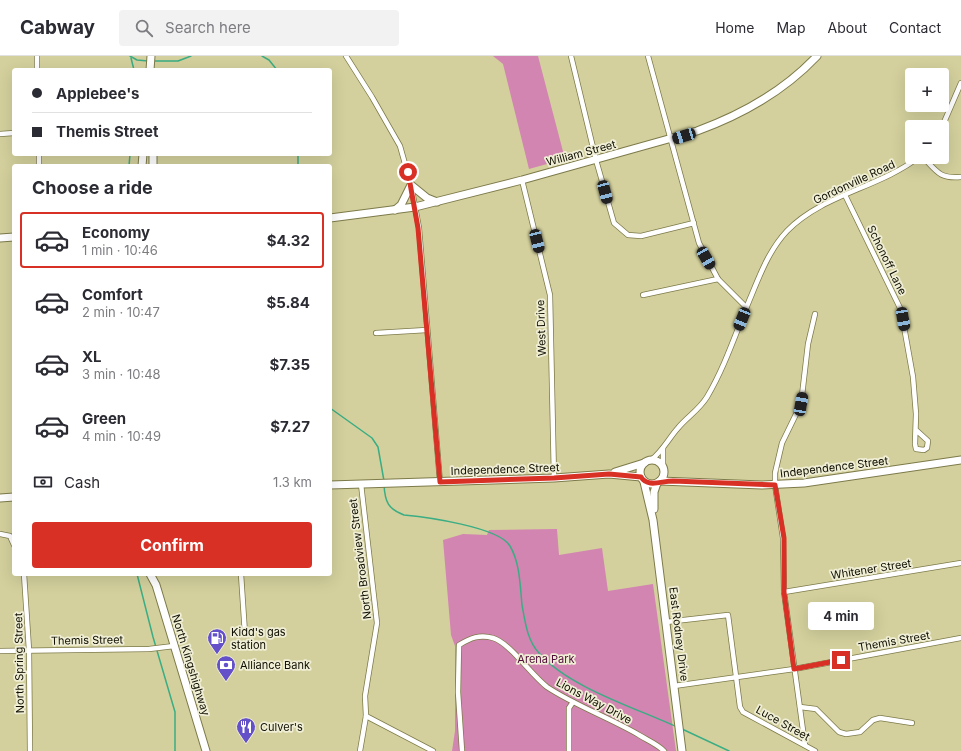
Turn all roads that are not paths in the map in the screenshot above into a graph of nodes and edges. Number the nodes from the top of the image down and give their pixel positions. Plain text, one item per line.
1 (36, 56) edge
2 (151, 56) edge
3 (346, 56) edge
4 (571, 56) edge
5 (648, 56) edge
6 (817, 56) edge
7 (37, 68) edge
8 (150, 68) edge
9 (961, 83) edge
10 (945, 120) edge
11 (12, 133) edge
12 (0, 134) edge
13 (670, 140) junction
14 (596, 160) junction
15 (908, 164) edge
16 (931, 164) edge
17 (961, 177) edge
18 (522, 180) junction
19 (411, 185) junction
20 (845, 195) junction
21 (437, 202) junction
22 (415, 208) junction
23 (394, 211) junction
24 (332, 218) edge
25 (694, 223) junction
26 (12, 237) edge
27 (0, 238) edge
28 (718, 279) junction
29 (643, 295) dead end
30 (746, 307) junction
31 (815, 314) dead end
32 (426, 330) junction
33 (376, 334) dead end
34 (916, 430) dead end
35 (664, 447) junction
36 (961, 460) edge
37 (647, 462) junction
38 (664, 469) junction
39 (609, 474) junction
40 (554, 478) junction
41 (643, 479) junction
42 (685, 481) junction
43 (440, 482) junction
44 (658, 482) junction
45 (360, 484) junction
46 (332, 485) edge
47 (775, 485) junction
48 (12, 497) edge
49 (0, 498) edge
50 (653, 519) junction
51 (0, 534) edge
52 (12, 540) edge
53 (961, 563) edge
54 (24, 576) edge
55 (151, 576) edge
56 (156, 576) edge
57 (241, 576) edge
58 (156, 585) junction
59 (784, 592) junction
60 (666, 622) junction
61 (245, 634) dead end
62 (961, 638) edge
63 (174, 646) junction
64 (29, 650) junction
65 (0, 651) edge
66 (794, 669) junction
67 (736, 677) junction
68 (674, 686) junction
69 (572, 702) junction
70 (800, 707) junction
71 (366, 716) junction
72 (912, 723) dead end
73 (805, 745) junction
74 (682, 748) edge
75 (30, 751) edge
76 (206, 751) edge
77 (360, 751) edge
78 (433, 751) edge
79 (462, 751) edge
80 (569, 751) edge
81 (664, 751) edge
82 (815, 751) edge

1 - 7 street
2 - 8 street
3 - 19 street
4 - 14 street
5 - 13 street
6 - 13 street, William Street
9 - 10 street
11 - 12 street
13 - 14 street, William Street
13 - 25 street
14 - 18 street, William Street
14 - 25 street
15 - 20 street, Gordonville Road
16 - 17 street
18 - 21 street, William Street
18 - 40 street, West Drive
19 - 21 street
19 - 22 street
19 - 23 street
20 - 30 street, Gordonville Road
20 - 34 street, Schonoff Lane
21 - 22 street, William Street
22 - 23 street, William Street
22 - 32 street
23 - 24 street, William Street
25 - 28 street
26 - 27 street
28 - 29 street
28 - 30 street
30 - 35 street, Gordonville Road
31 - 47 street
32 - 33 street
32 - 43 street
35 - 37 street, Gordonville Road
35 - 38 street
36 - 47 street, Independence Street
37 - 38 street
37 - 39 street, Independence Street
37 - 41 street
38 - 42 street, Independence Street
38 - 44 street
39 - 40 street, Independence Street
39 - 41 street, Independence Street
40 - 43 street, Independence Street
41 - 44 street
41 - 50 street, East Rodney Drive
42 - 44 street, Independence Street
42 - 47 street, Independence Street
43 - 45 street, Independence Street
44 - 50 street, East Rodney Drive
45 - 46 street, Independence Street
45 - 71 street, North Broadview Street
47 - 59 street
48 - 49 street
50 - 60 street, East Rodney Drive
51 - 52 street
53 - 59 street, Whitener Street
54 - 64 street, North Spring Street
55 - 58 street, North Kingshighway
56 - 58 street, North Kingshighway
57 - 61 street
58 - 63 street, North Kingshighway
59 - 66 street
60 - 67 street
60 - 68 street, East Rodney Drive
62 - 66 street, Themis Street
63 - 64 street, Themis Street
63 - 76 street, North Kingshighway
64 - 65 street, Themis Street
64 - 75 street, North Spring Street
66 - 67 street, Themis Street
66 - 70 street
67 - 68 street, Themis Street
67 - 73 street, Luce Street
68 - 74 street, East Rodney Drive
69 - 79 street, Lions Way Drive
69 - 80 street
69 - 81 street, Lions Way Drive
70 - 72 street
70 - 73 street
71 - 77 street, North Broadview Street
71 - 78 street
73 - 82 street, Luce Street

